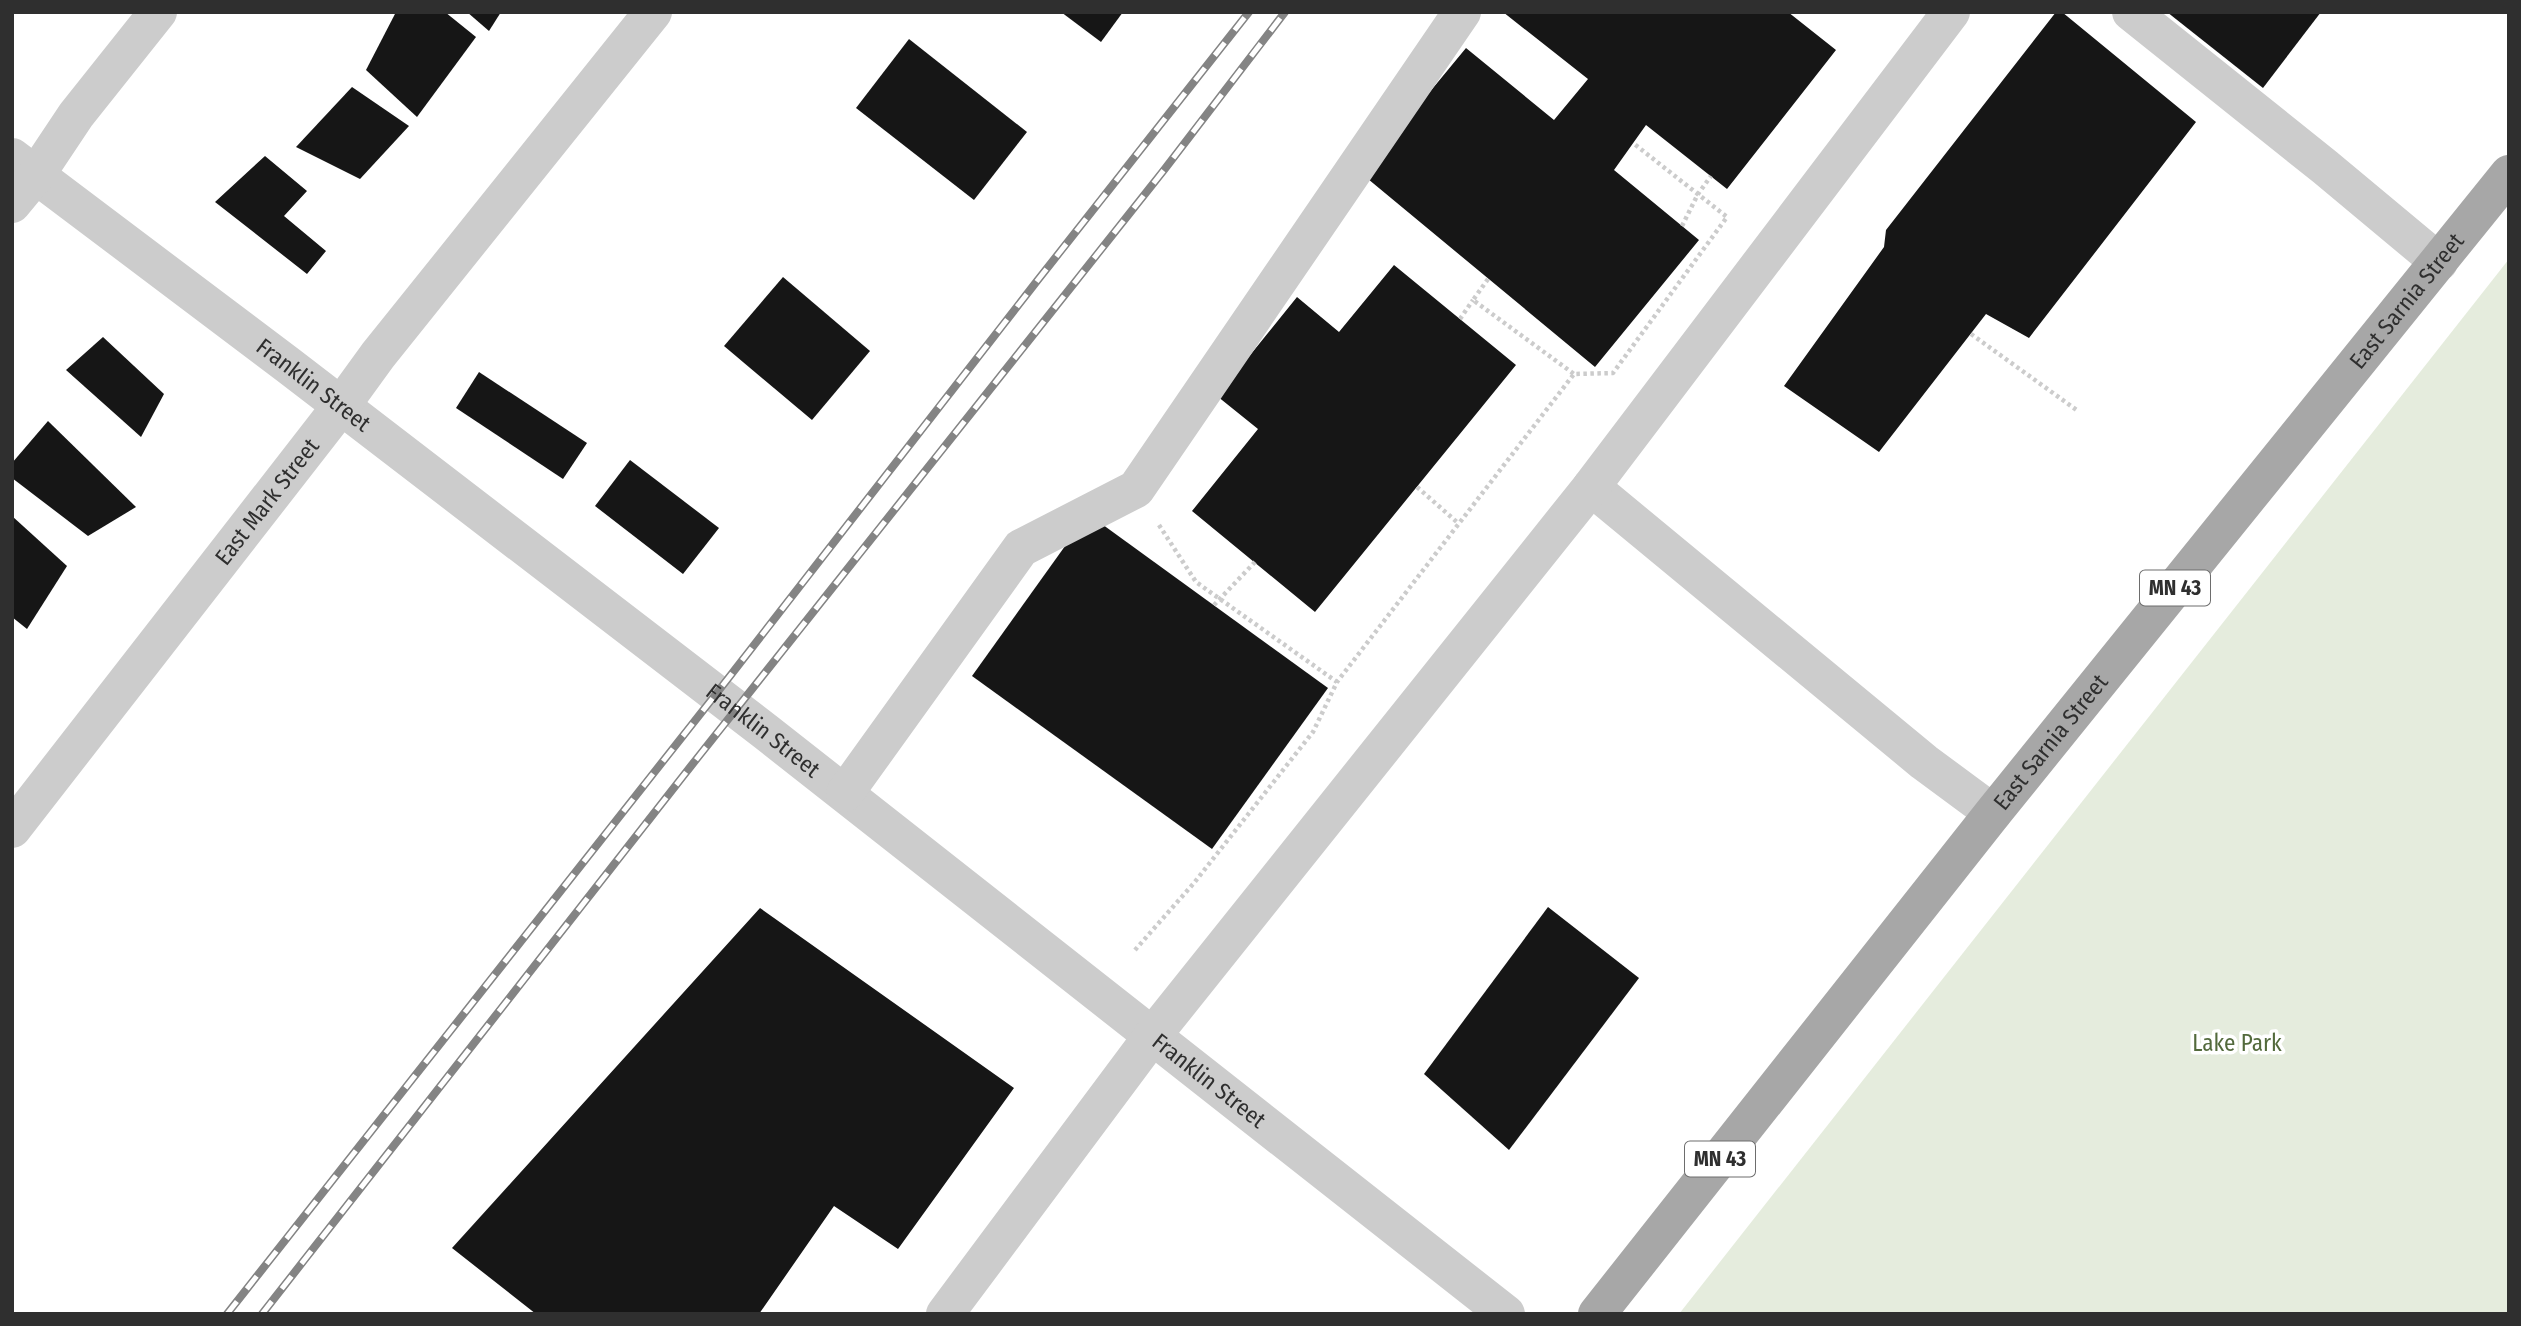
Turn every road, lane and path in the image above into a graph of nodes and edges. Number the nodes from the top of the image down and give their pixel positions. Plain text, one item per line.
1 (158, 12) edge
2 (653, 12) edge
3 (1462, 12) edge
4 (1951, 12) edge
5 (2131, 12) edge
6 (1633, 143) dead end
7 (24, 166) edge
8 (2509, 174) edge
9 (1711, 176) dead end
10 (1698, 194) junction
11 (12, 204) edge
12 (1682, 226) dead end
13 (2439, 262) junction
14 (1488, 279) dead end
15 (1473, 300) junction
16 (1460, 319) dead end
17 (1971, 334) dead end
18 (1574, 373) junction
19 (341, 406) junction
20 (2078, 411) dead end
21 (1417, 487) dead end
22 (1591, 487) junction
23 (1136, 489) junction
24 (1458, 523) junction
25 (1255, 562) dead end
26 (1221, 599) junction
27 (1214, 605) dead end
28 (1337, 682) junction
29 (845, 793) junction
30 (1993, 813) junction
31 (12, 830) edge
32 (1135, 950) dead end
33 (1153, 1035) junction
34 (945, 1314) edge
35 (1506, 1314) edge
36 (1597, 1314) edge

1 - 7 street
2 - 19 street, East Mark Street
3 - 23 street
4 - 22 street
5 - 13 street
6 - 10 path
7 - 11 street
7 - 19 street, Franklin Street
8 - 13 main road, East Sarnia Street / MN 43
9 - 10 path
10 - 12 path
10 - 18 path
13 - 30 main road, East Sarnia Street / MN 43
14 - 15 path
15 - 16 path
15 - 18 path
17 - 20 path
18 - 24 path
19 - 29 street, Franklin Street
19 - 31 street, East Mark Street
21 - 24 path
22 - 30 street
22 - 33 street
23 - 26 path
23 - 29 street
24 - 28 path
25 - 26 path
26 - 27 path
26 - 28 path
28 - 32 path
29 - 33 street, Franklin Street
30 - 36 main road, East Sarnia Street / MN 43
33 - 34 street
33 - 35 street, Franklin Street

